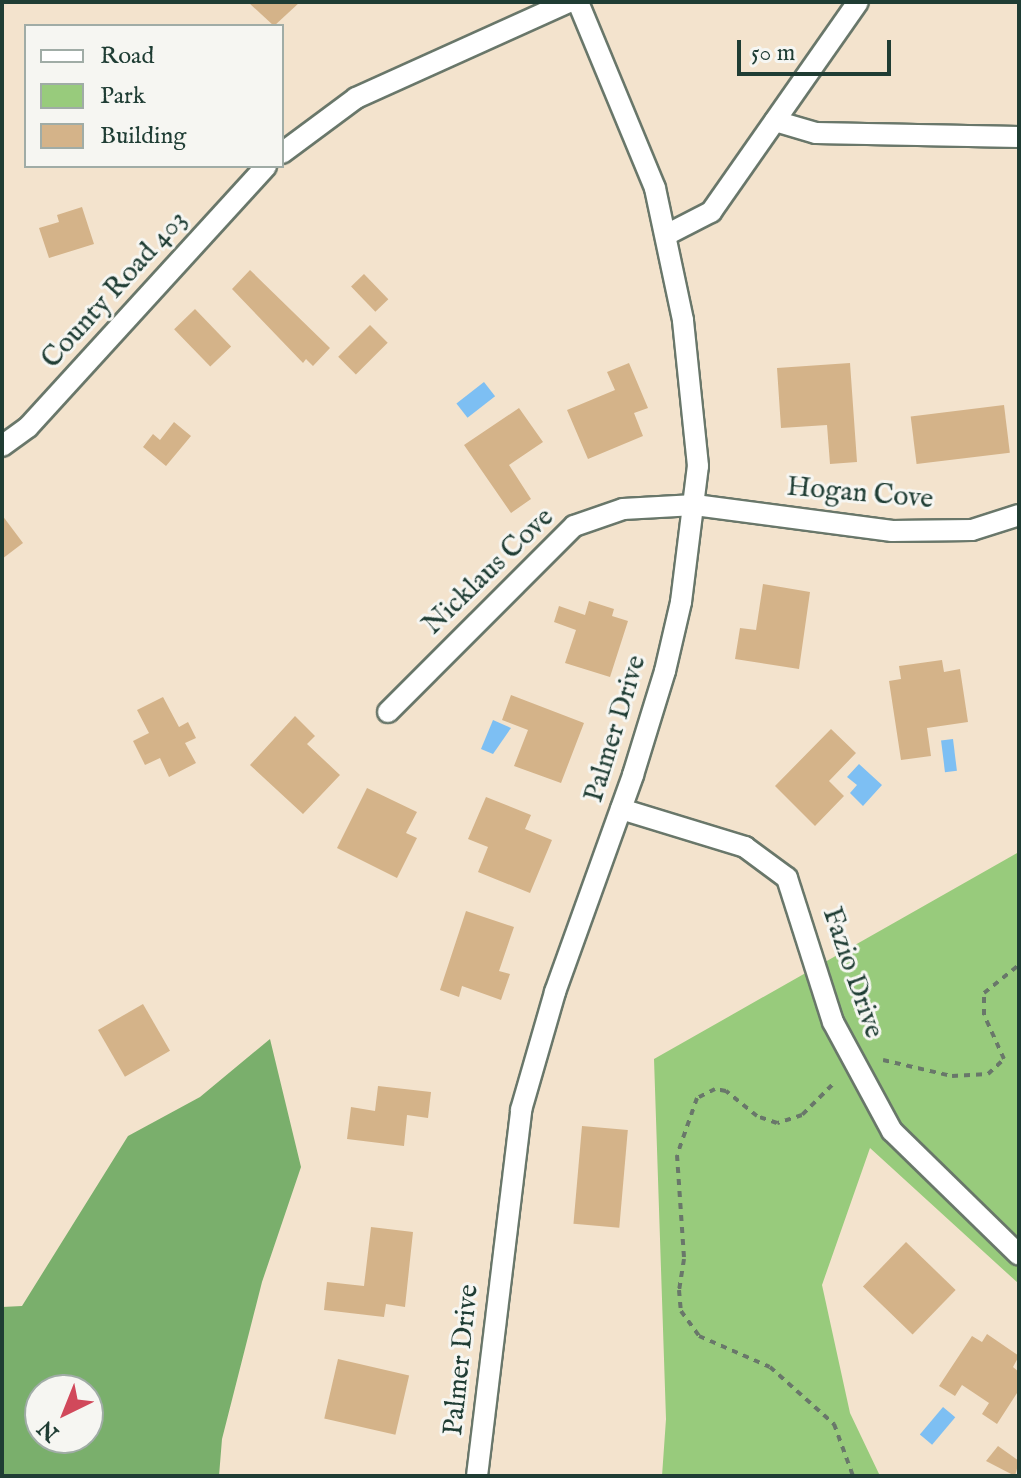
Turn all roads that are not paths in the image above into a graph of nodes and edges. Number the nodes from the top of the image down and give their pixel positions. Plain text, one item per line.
1 (569, 2) edge
2 (578, 2) edge
3 (858, 2) edge
4 (775, 121) junction
5 (1019, 137) edge
6 (284, 152) edge
7 (264, 168) edge
8 (666, 235) junction
9 (2, 446) edge
10 (695, 505) junction
11 (1019, 515) edge
12 (388, 712) dead end
13 (621, 809) junction
14 (1019, 1255) edge
15 (477, 1476) edge

1 - 6 street
2 - 8 street, Palmer Drive
3 - 4 street
4 - 5 street
4 - 8 street
7 - 9 street, County Road 403
8 - 10 street, Palmer Drive
10 - 11 street, Hogan Cove
10 - 12 street, Nicklaus Cove
10 - 13 street, Palmer Drive
13 - 14 street, Fazio Drive
13 - 15 street, Palmer Drive

